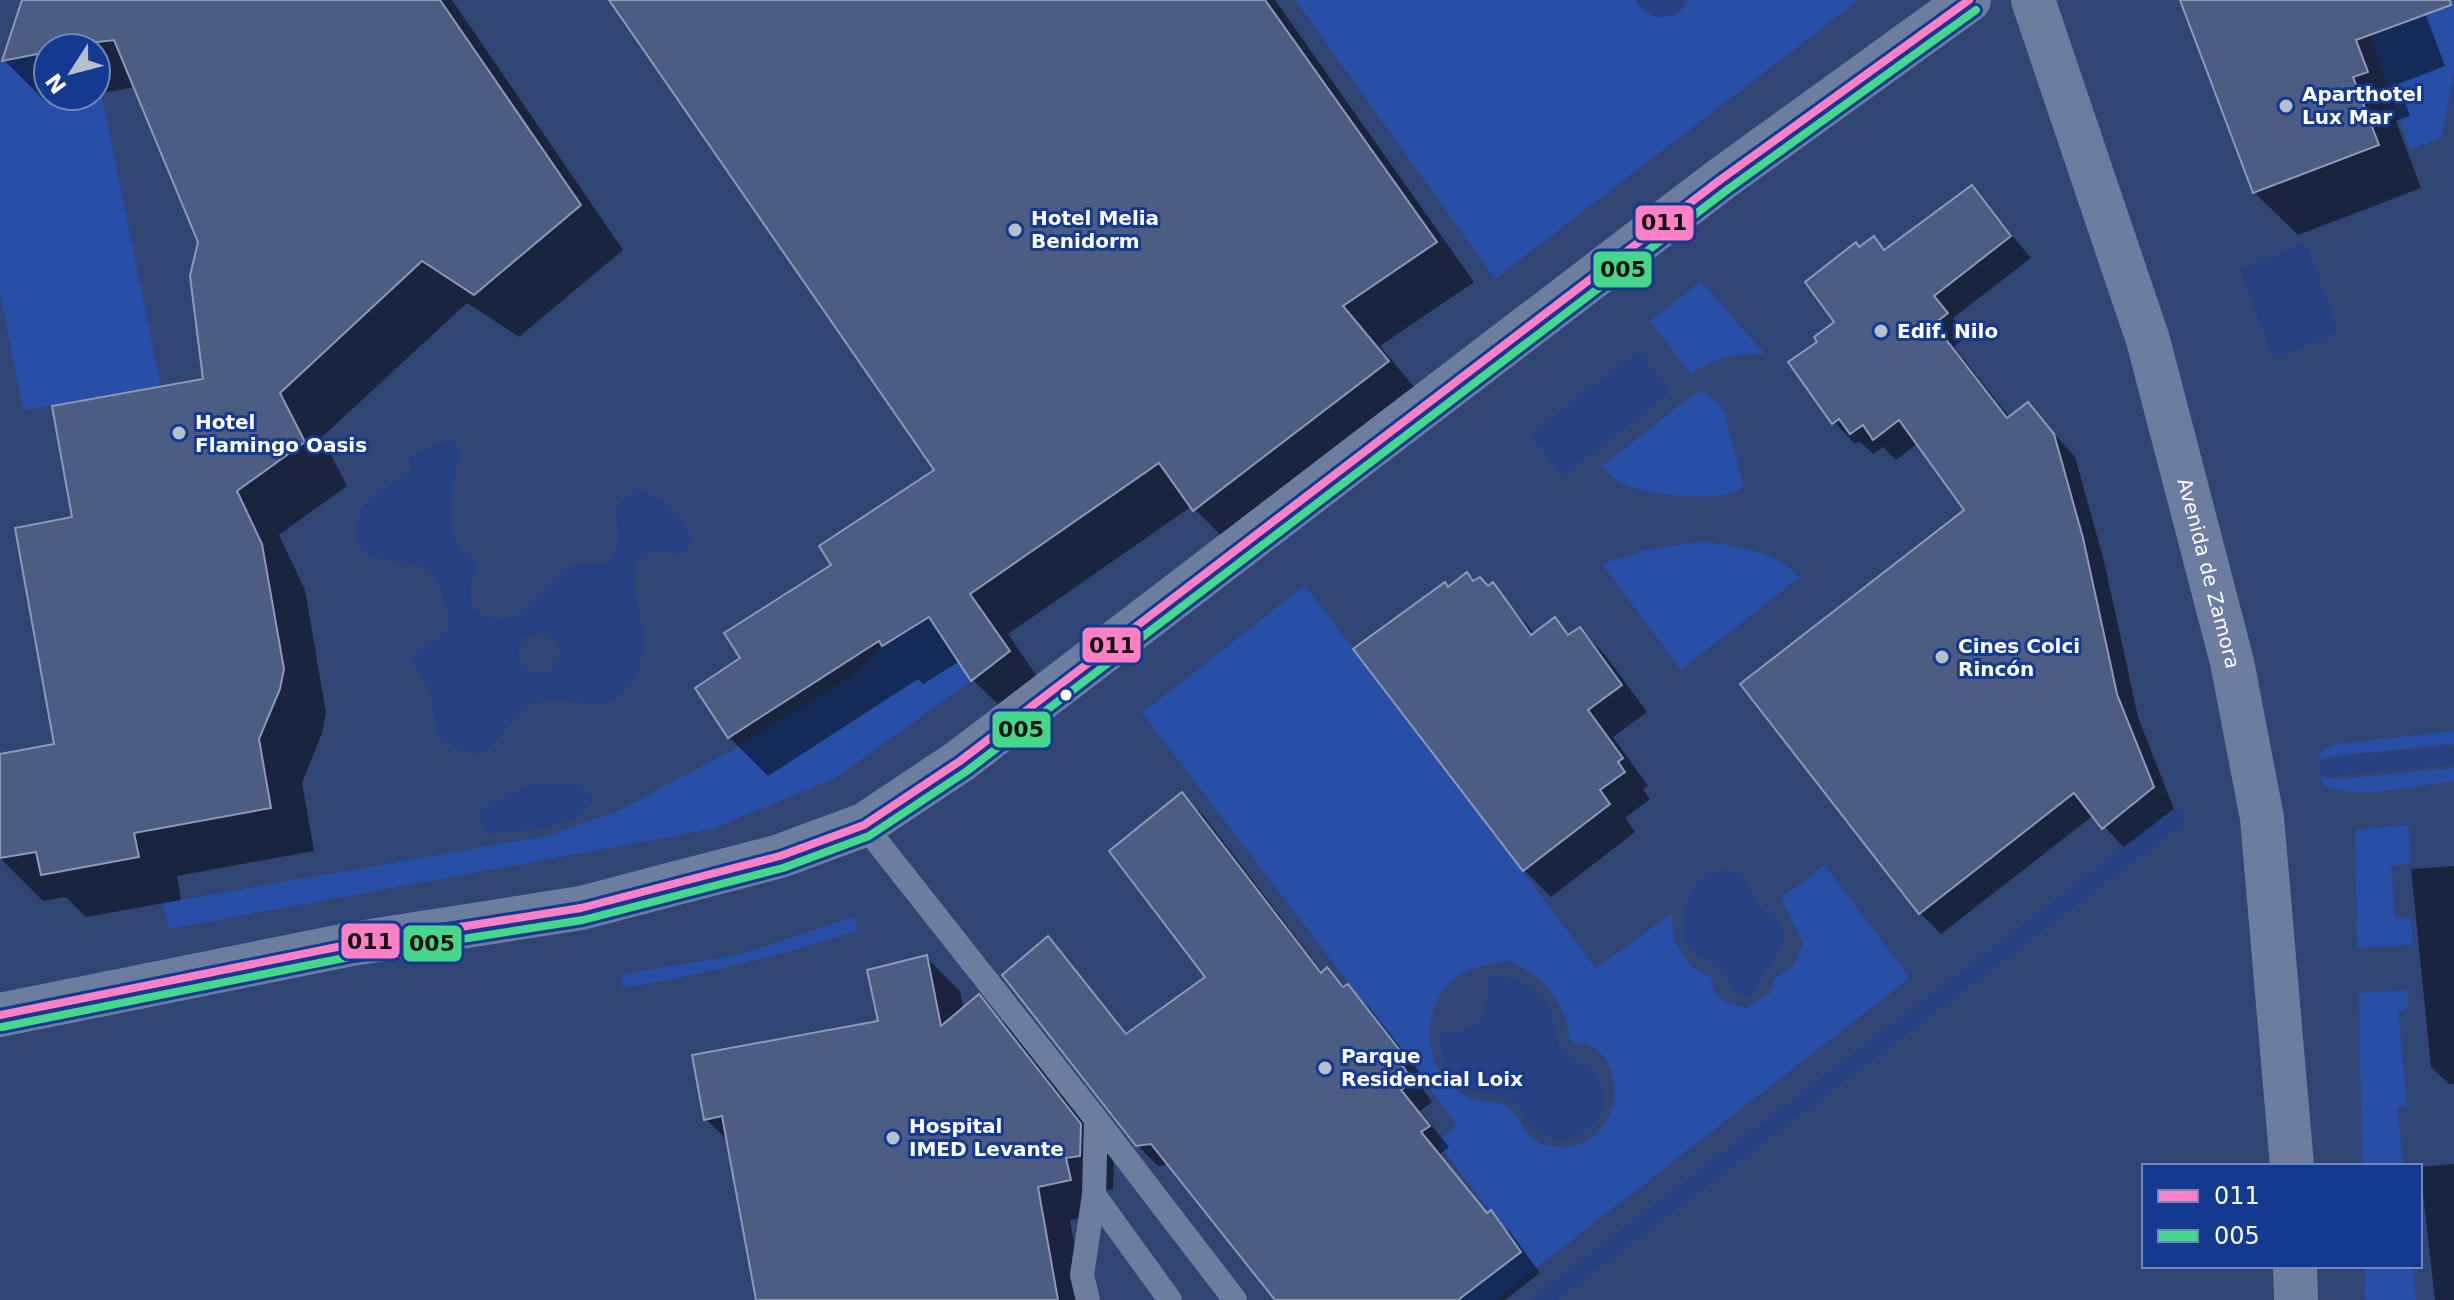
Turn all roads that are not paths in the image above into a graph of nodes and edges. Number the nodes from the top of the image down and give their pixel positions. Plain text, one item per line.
1 (1969, 0) edge
2 (2033, 0) edge
3 (864, 825) junction
4 (0, 1015) edge
5 (1096, 1119) junction
6 (2292, 1164) edge
7 (1094, 1195) junction
8 (2295, 1268) edge
9 (1088, 1300) edge
10 (1170, 1300) edge
11 (1235, 1300) edge
12 (2296, 1300) edge

1 - 3 street
2 - 6 street, Avenida de Zamora
3 - 4 street
3 - 5 lane
5 - 7 lane
5 - 11 lane
7 - 9 lane
7 - 10 lane
8 - 12 street

